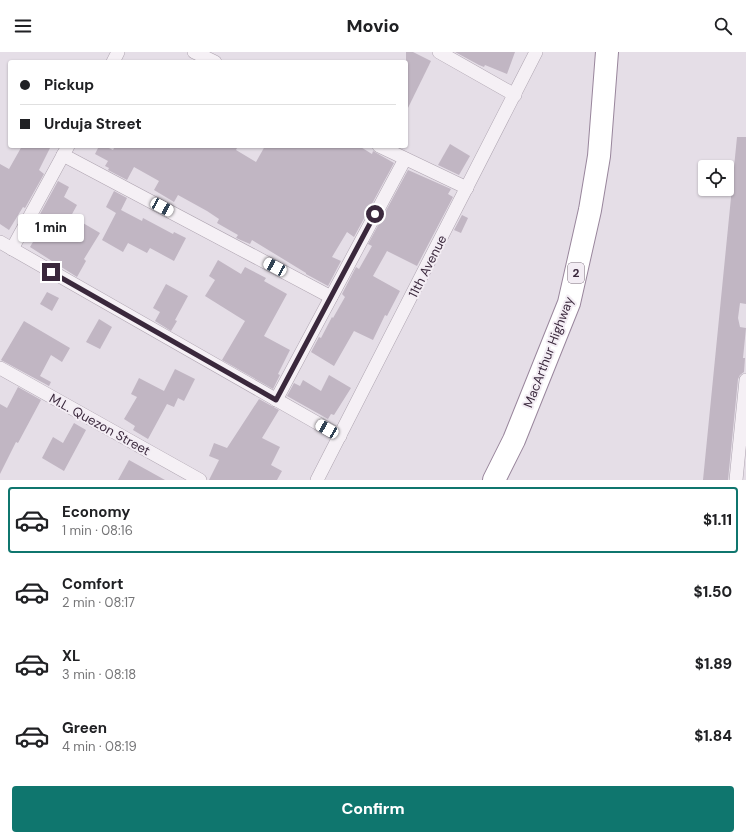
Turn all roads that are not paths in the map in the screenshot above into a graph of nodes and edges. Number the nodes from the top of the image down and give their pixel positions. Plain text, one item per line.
1 (194, 52) edge
2 (439, 52) edge
3 (536, 52) edge
4 (607, 52) edge
5 (211, 60) edge
6 (515, 95) junction
7 (384, 148) edge
8 (65, 151) edge
9 (405, 159) junction
10 (467, 188) junction
11 (0, 242) edge
12 (12, 249) junction
13 (331, 297) junction
14 (0, 368) edge
15 (746, 387) edge
16 (276, 400) junction
17 (340, 436) junction
18 (742, 456) edge
19 (200, 480) edge
20 (317, 480) edge
21 (494, 480) edge
22 (736, 480) edge

1 - 5 street
2 - 6 street
3 - 6 street, 11th Avenue
4 - 21 highway, MacArthur Highway / 2
6 - 10 street, 11th Avenue
7 - 9 street
8 - 12 street
8 - 13 street
9 - 10 street
9 - 13 street
10 - 17 street, 11th Avenue
11 - 12 street
12 - 16 street
13 - 16 street
14 - 19 street, M.L. Quezon Street
15 - 18 street
16 - 17 street
17 - 20 street, 11th Avenue
18 - 22 street

